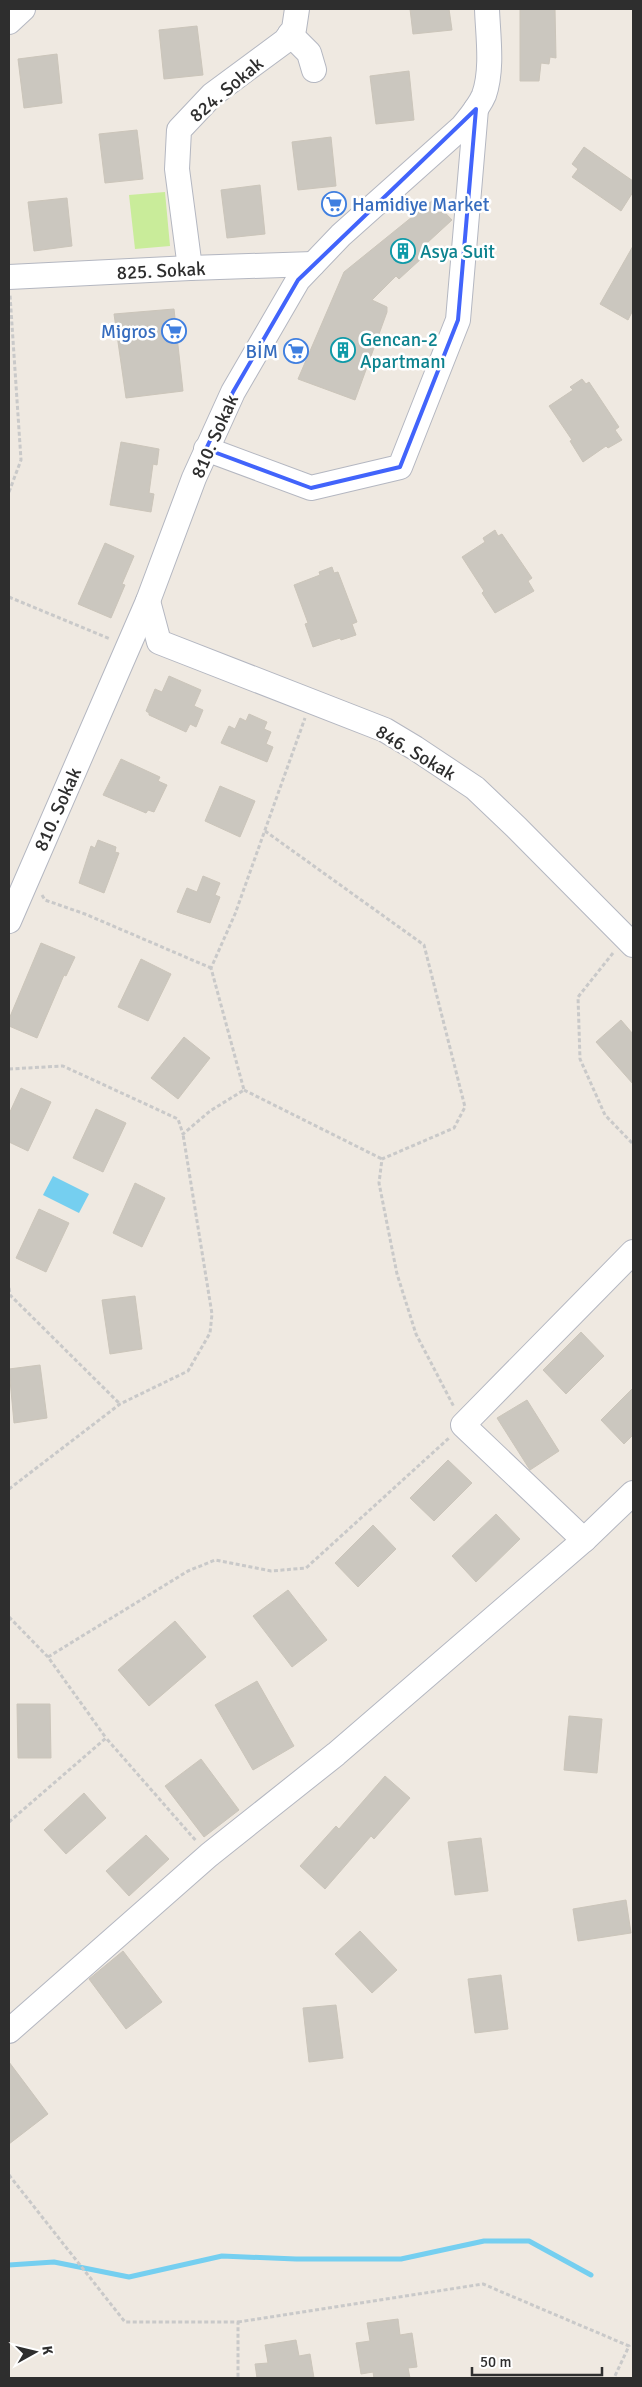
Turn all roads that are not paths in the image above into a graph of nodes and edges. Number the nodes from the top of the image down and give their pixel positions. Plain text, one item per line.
1 (23, 9) edge
2 (297, 9) edge
3 (488, 9) edge
4 (9, 22) edge
5 (290, 34) junction
6 (314, 70) dead end
7 (476, 109) junction
8 (312, 264) junction
9 (190, 268) junction
10 (9, 277) edge
11 (206, 449) junction
12 (148, 601) junction
13 (9, 921) edge
14 (629, 941) edge
15 (633, 1252) edge
16 (633, 1493) edge
17 (584, 1540) junction
18 (9, 2031) edge

1 - 4 street
2 - 5 street
3 - 7 street, 810. Sokak
5 - 6 street
5 - 9 street, 824. Sokak
7 - 8 street, 810. Sokak
7 - 11 street
8 - 9 street, 825. Sokak
8 - 11 street, 810. Sokak
9 - 10 street, 825. Sokak
11 - 12 street, 810. Sokak
12 - 13 street, 810. Sokak
12 - 14 street, 846. Sokak
15 - 17 street
16 - 17 street
17 - 18 street

